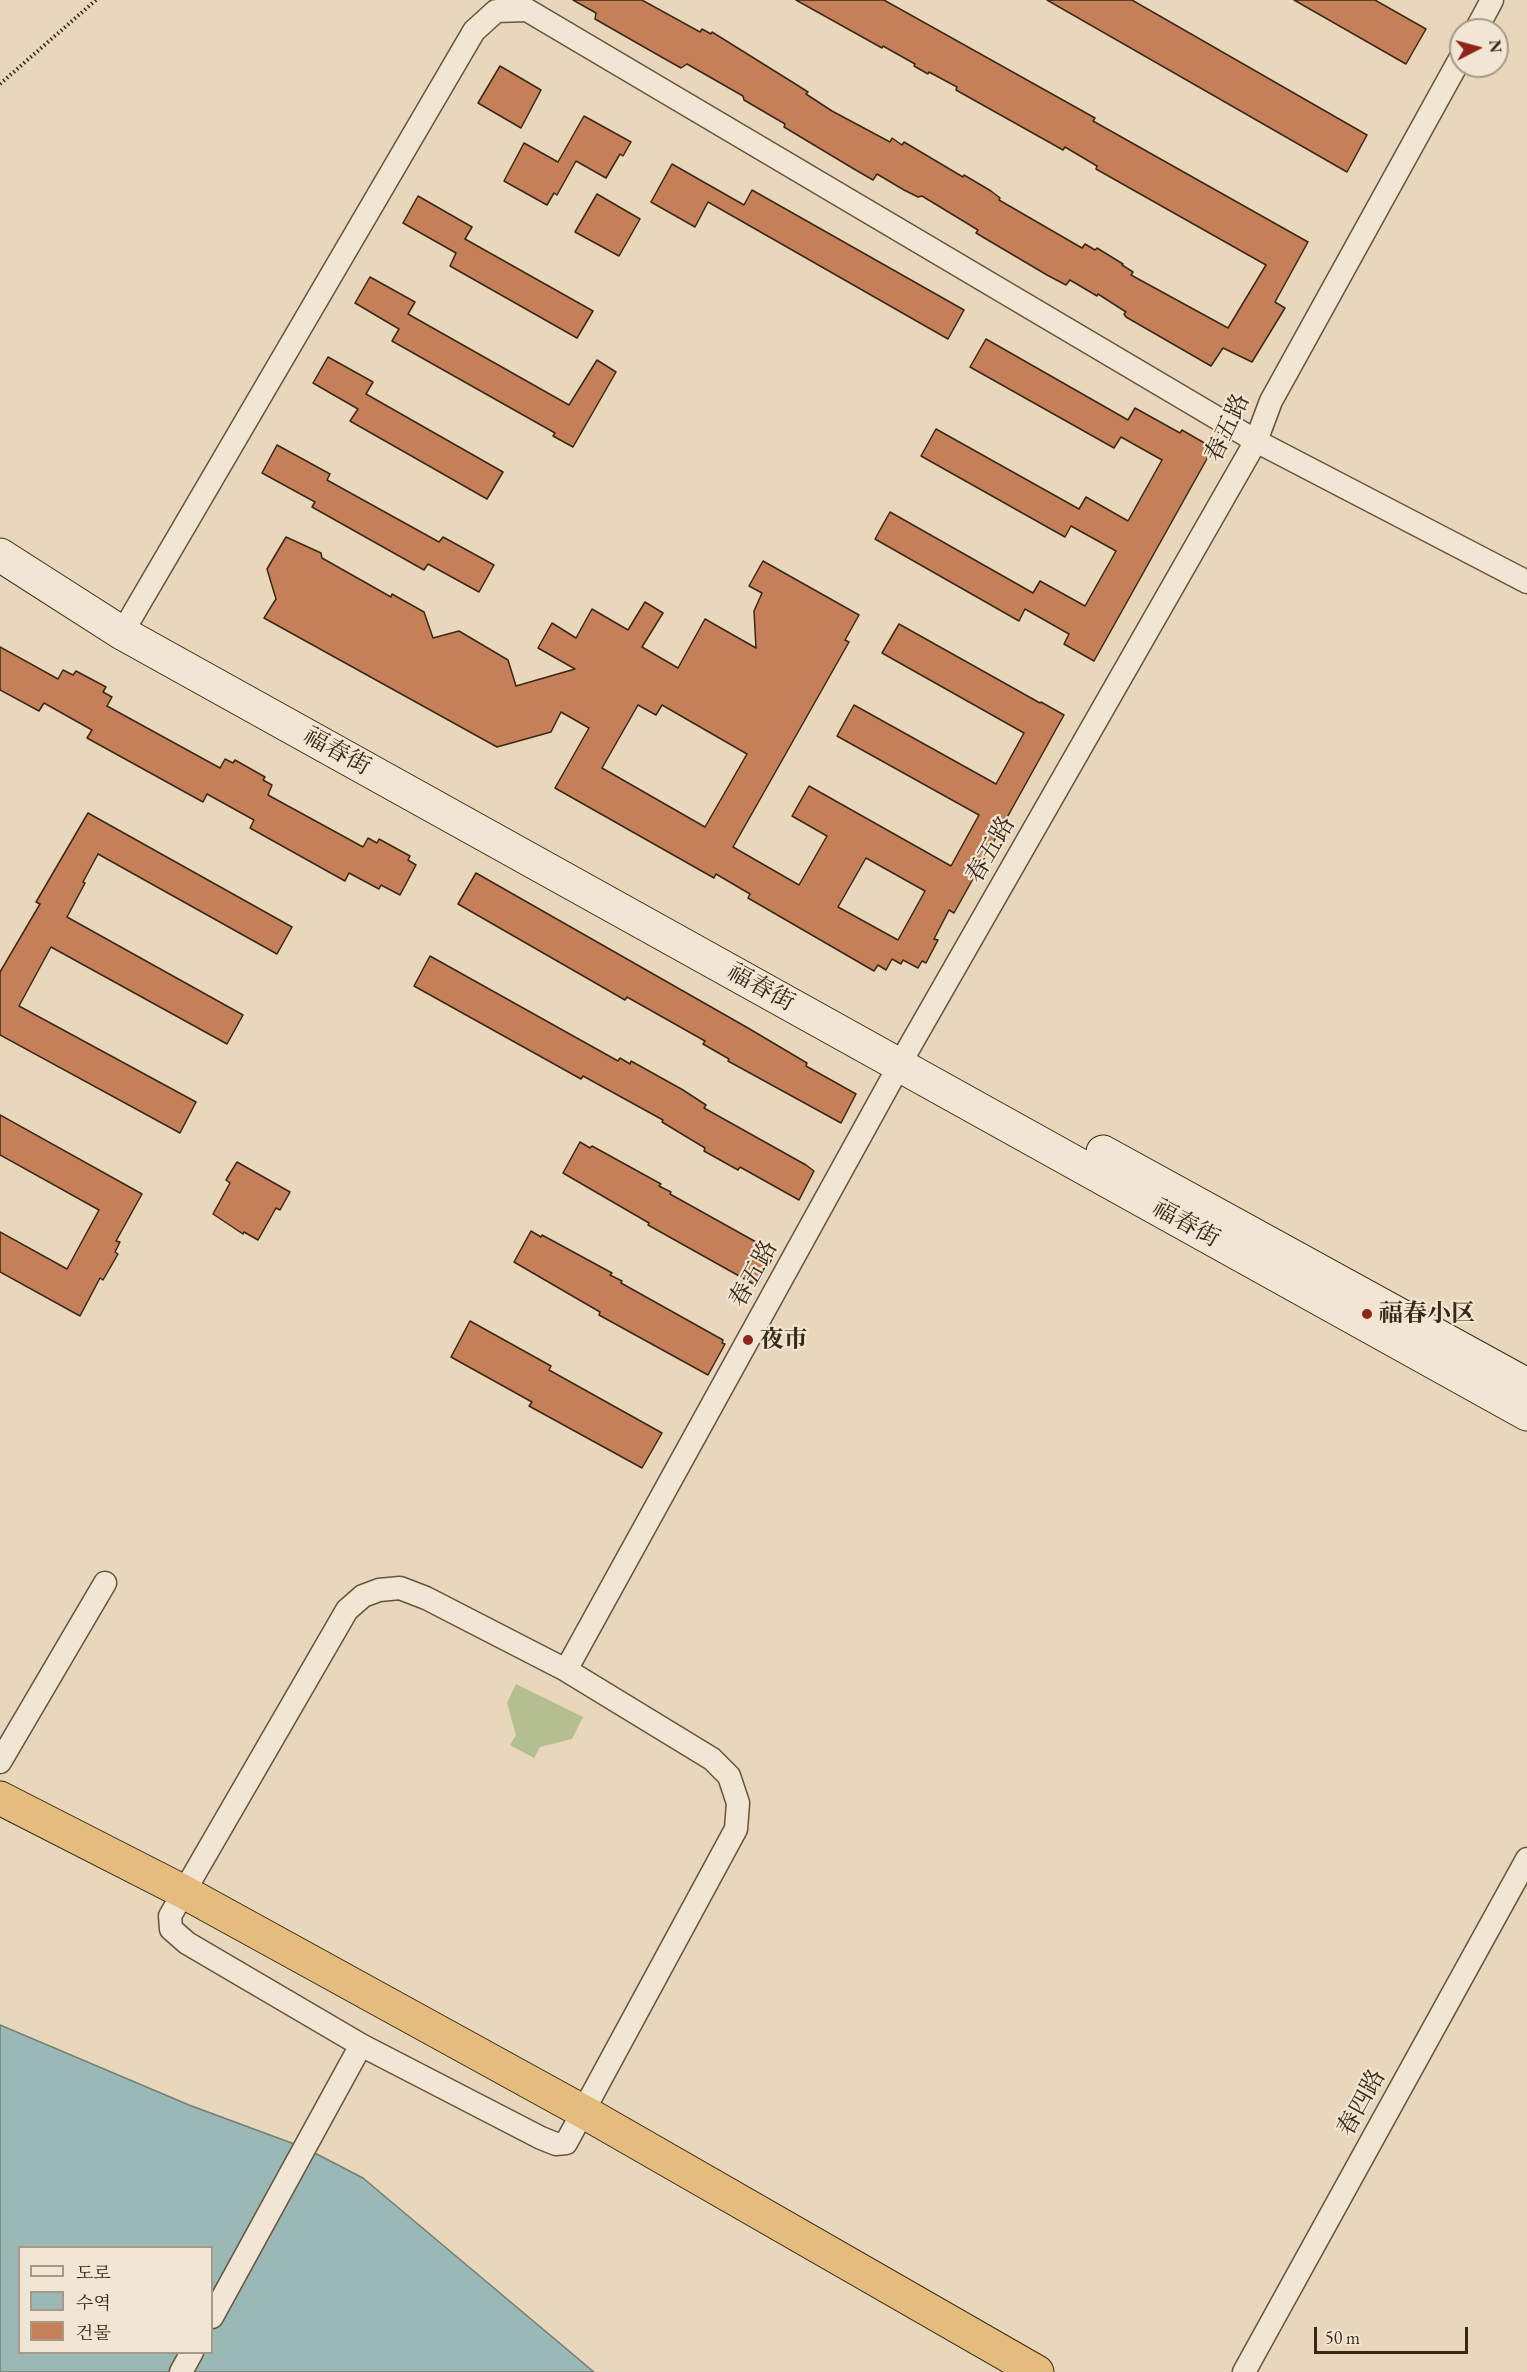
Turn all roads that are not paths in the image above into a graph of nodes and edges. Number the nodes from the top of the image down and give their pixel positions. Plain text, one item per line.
1 (1492, 0) edge
2 (529, 5) edge
3 (1482, 18) edge
4 (1449, 78) edge
5 (1256, 441) junction
6 (0, 533) edge
7 (0, 555) edge
8 (1527, 582) edge
9 (127, 625) junction
10 (905, 1056) junction
11 (1527, 1385) edge
12 (1527, 1414) edge
13 (105, 1583) dead end
14 (566, 1670) junction
15 (0, 1762) edge
16 (0, 1798) edge
17 (1527, 1859) edge
18 (184, 1892) junction
19 (361, 2045) junction
20 (584, 2112) junction
21 (213, 2315) edge
22 (191, 2354) edge
23 (181, 2372) edge
24 (1037, 2372) edge
25 (1244, 2372) edge

1 - 3 street
2 - 5 street
2 - 9 street
4 - 5 street, 春五路
5 - 8 street
5 - 10 street, 春五路
6 - 9 main road, 福春街
7 - 9 main road, 福春街
9 - 10 main road, 福春街
10 - 11 main road, 福春街
10 - 12 main road, 福春街
10 - 14 street, 春五路
13 - 15 street
14 - 18 street
14 - 20 street
16 - 18 highway
17 - 25 street, 春四路
18 - 19 street
18 - 20 highway
19 - 20 street
19 - 21 street
20 - 24 highway
22 - 23 street

